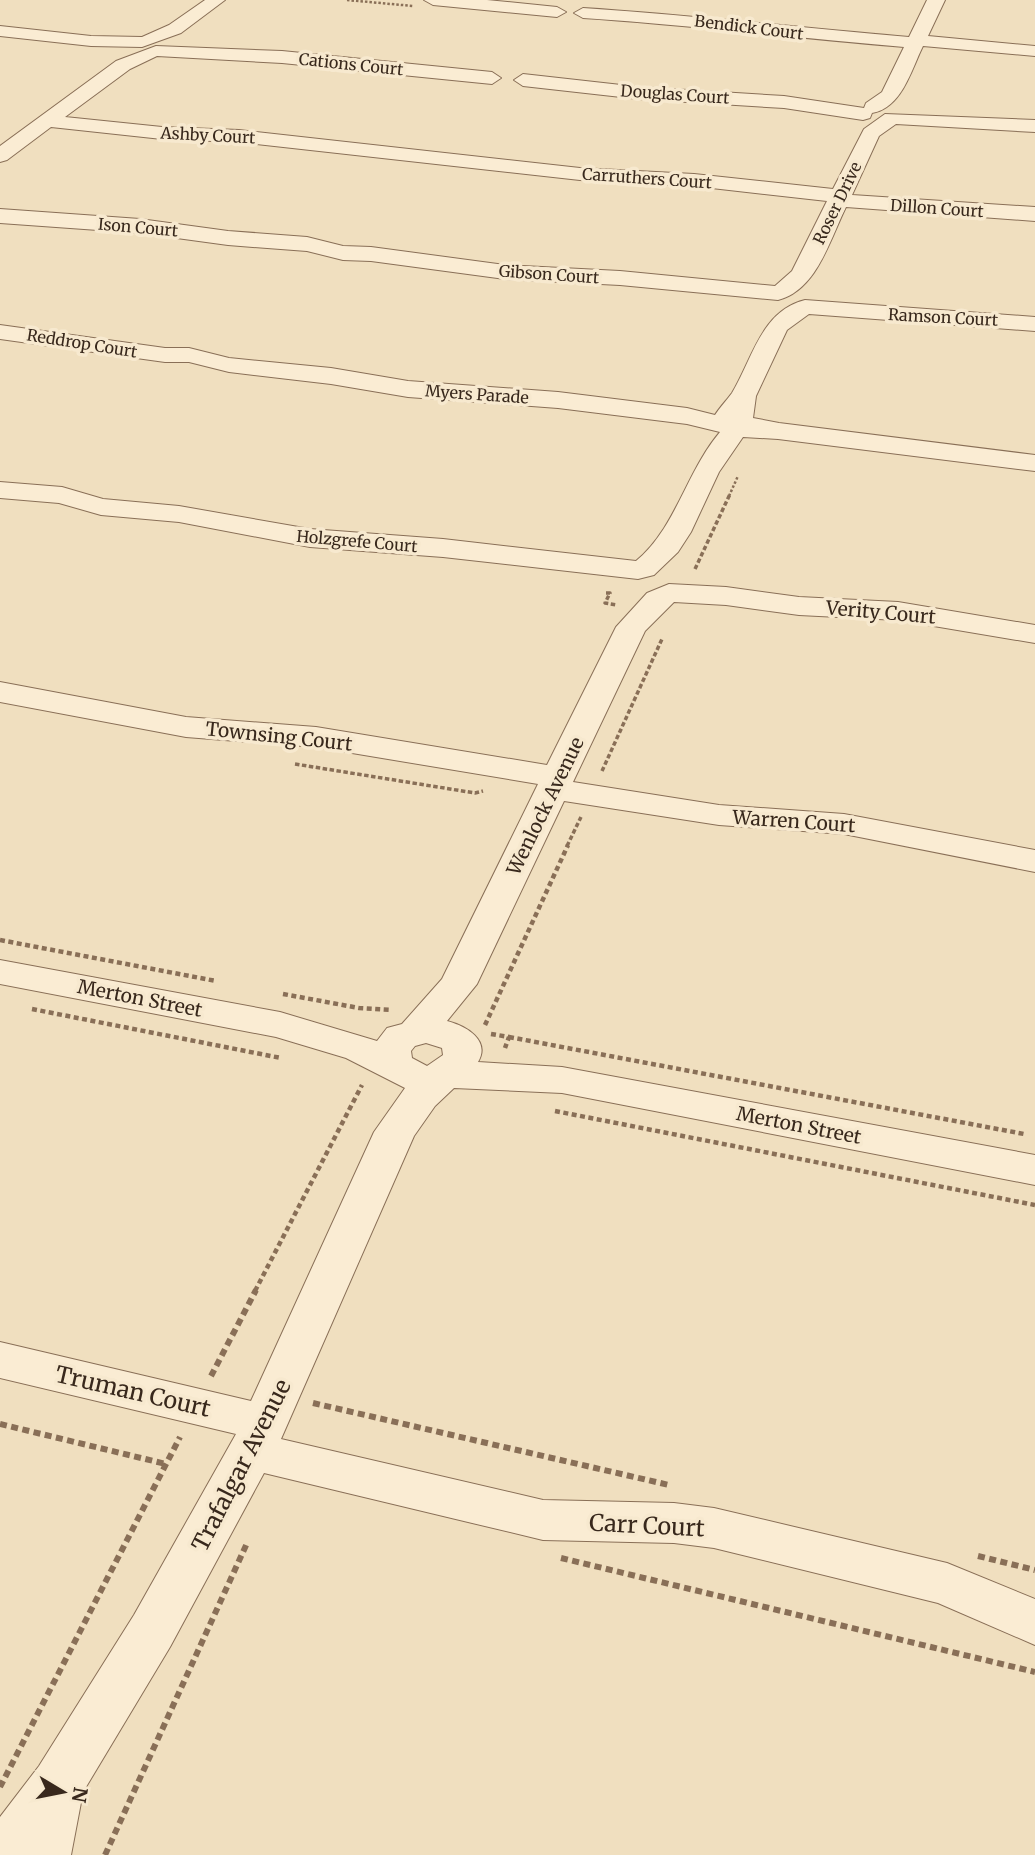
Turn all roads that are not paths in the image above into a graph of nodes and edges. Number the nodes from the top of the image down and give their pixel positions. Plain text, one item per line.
1 (216, 0) edge
2 (433, 0) edge
3 (936, 0) edge
4 (557, 12) dead end
5 (583, 13) dead end
6 (0, 31) edge
7 (916, 42) junction
8 (149, 47) junction
9 (1035, 51) edge
10 (492, 78) dead end
11 (523, 80) dead end
12 (893, 110) junction
13 (869, 116) junction
14 (47, 121) junction
15 (1035, 126) edge
16 (0, 156) edge
17 (454, 160) joint
18 (839, 198) junction
19 (1035, 214) edge
20 (0, 216) edge
21 (371, 254) joint
22 (805, 296) junction
23 (776, 304) junction
24 (1035, 324) edge
25 (0, 332) edge
26 (268, 368) joint
27 (733, 417) junction
28 (1035, 463) edge
29 (13, 492) edge
30 (672, 542) junction
31 (635, 579) junction
32 (679, 582) junction
33 (631, 626) junction
34 (1035, 635) edge
35 (0, 692) edge
36 (556, 783) junction
37 (1035, 861) edge
38 (0, 972) edge
39 (458, 984) junction
40 (405, 1049) junction
41 (452, 1058) junction
42 (395, 1132) junction
43 (1035, 1170) edge
44 (0, 1360) edge
45 (259, 1437) junction
46 (1035, 1623) edge
47 (58, 1784) junction
48 (5, 1855) edge
49 (43, 1855) edge

1 - 8 street
2 - 4 street
3 - 7 street
5 - 7 street, Bendick Court
6 - 8 street, Cations Court
7 - 9 street, Bendick Court
7 - 12 street
8 - 10 street, Cations Court
8 - 14 street
11 - 13 street, Douglas Court
12 - 13 street, Roser Drive
12 - 15 street
13 - 18 street, Roser Drive
14 - 16 street
14 - 17 street, Ashby Court
17 - 18 street, Carruthers Court
18 - 19 street, Dillon Court
18 - 22 street, Roser Drive
20 - 21 street, Ison Court
21 - 23 street, Gibson Court
22 - 23 street, Roser Drive
22 - 23 street, Gibson Court
22 - 24 street, Ramson Court
23 - 27 street, Roser Drive
25 - 26 street, Reddrop Court
26 - 27 street, Myers Parade
27 - 28 street, Myers Parade
27 - 30 street
29 - 31 street, Holzgrefe Court
30 - 31 street
30 - 32 street
31 - 32 street, Holzgrefe Court
31 - 33 street, Wenlock Avenue
32 - 33 street, Wenlock Avenue
32 - 34 street, Verity Court
33 - 36 street, Wenlock Avenue
35 - 36 street, Townsing Court
36 - 37 street, Warren Court
36 - 39 street, Wenlock Avenue
38 - 40 street, Merton Street
39 - 40 street, Wenlock Avenue
39 - 41 street, Wenlock Avenue
40 - 41 street, Merton Street
40 - 42 street, Trafalgar Avenue
41 - 42 street, Trafalgar Avenue
41 - 43 street, Merton Street
42 - 45 street, Trafalgar Avenue
44 - 45 street, Truman Court
45 - 46 street, Carr Court
45 - 47 street, Trafalgar Avenue
47 - 48 street, Trafalgar Avenue
47 - 49 street, Trafalgar Avenue

